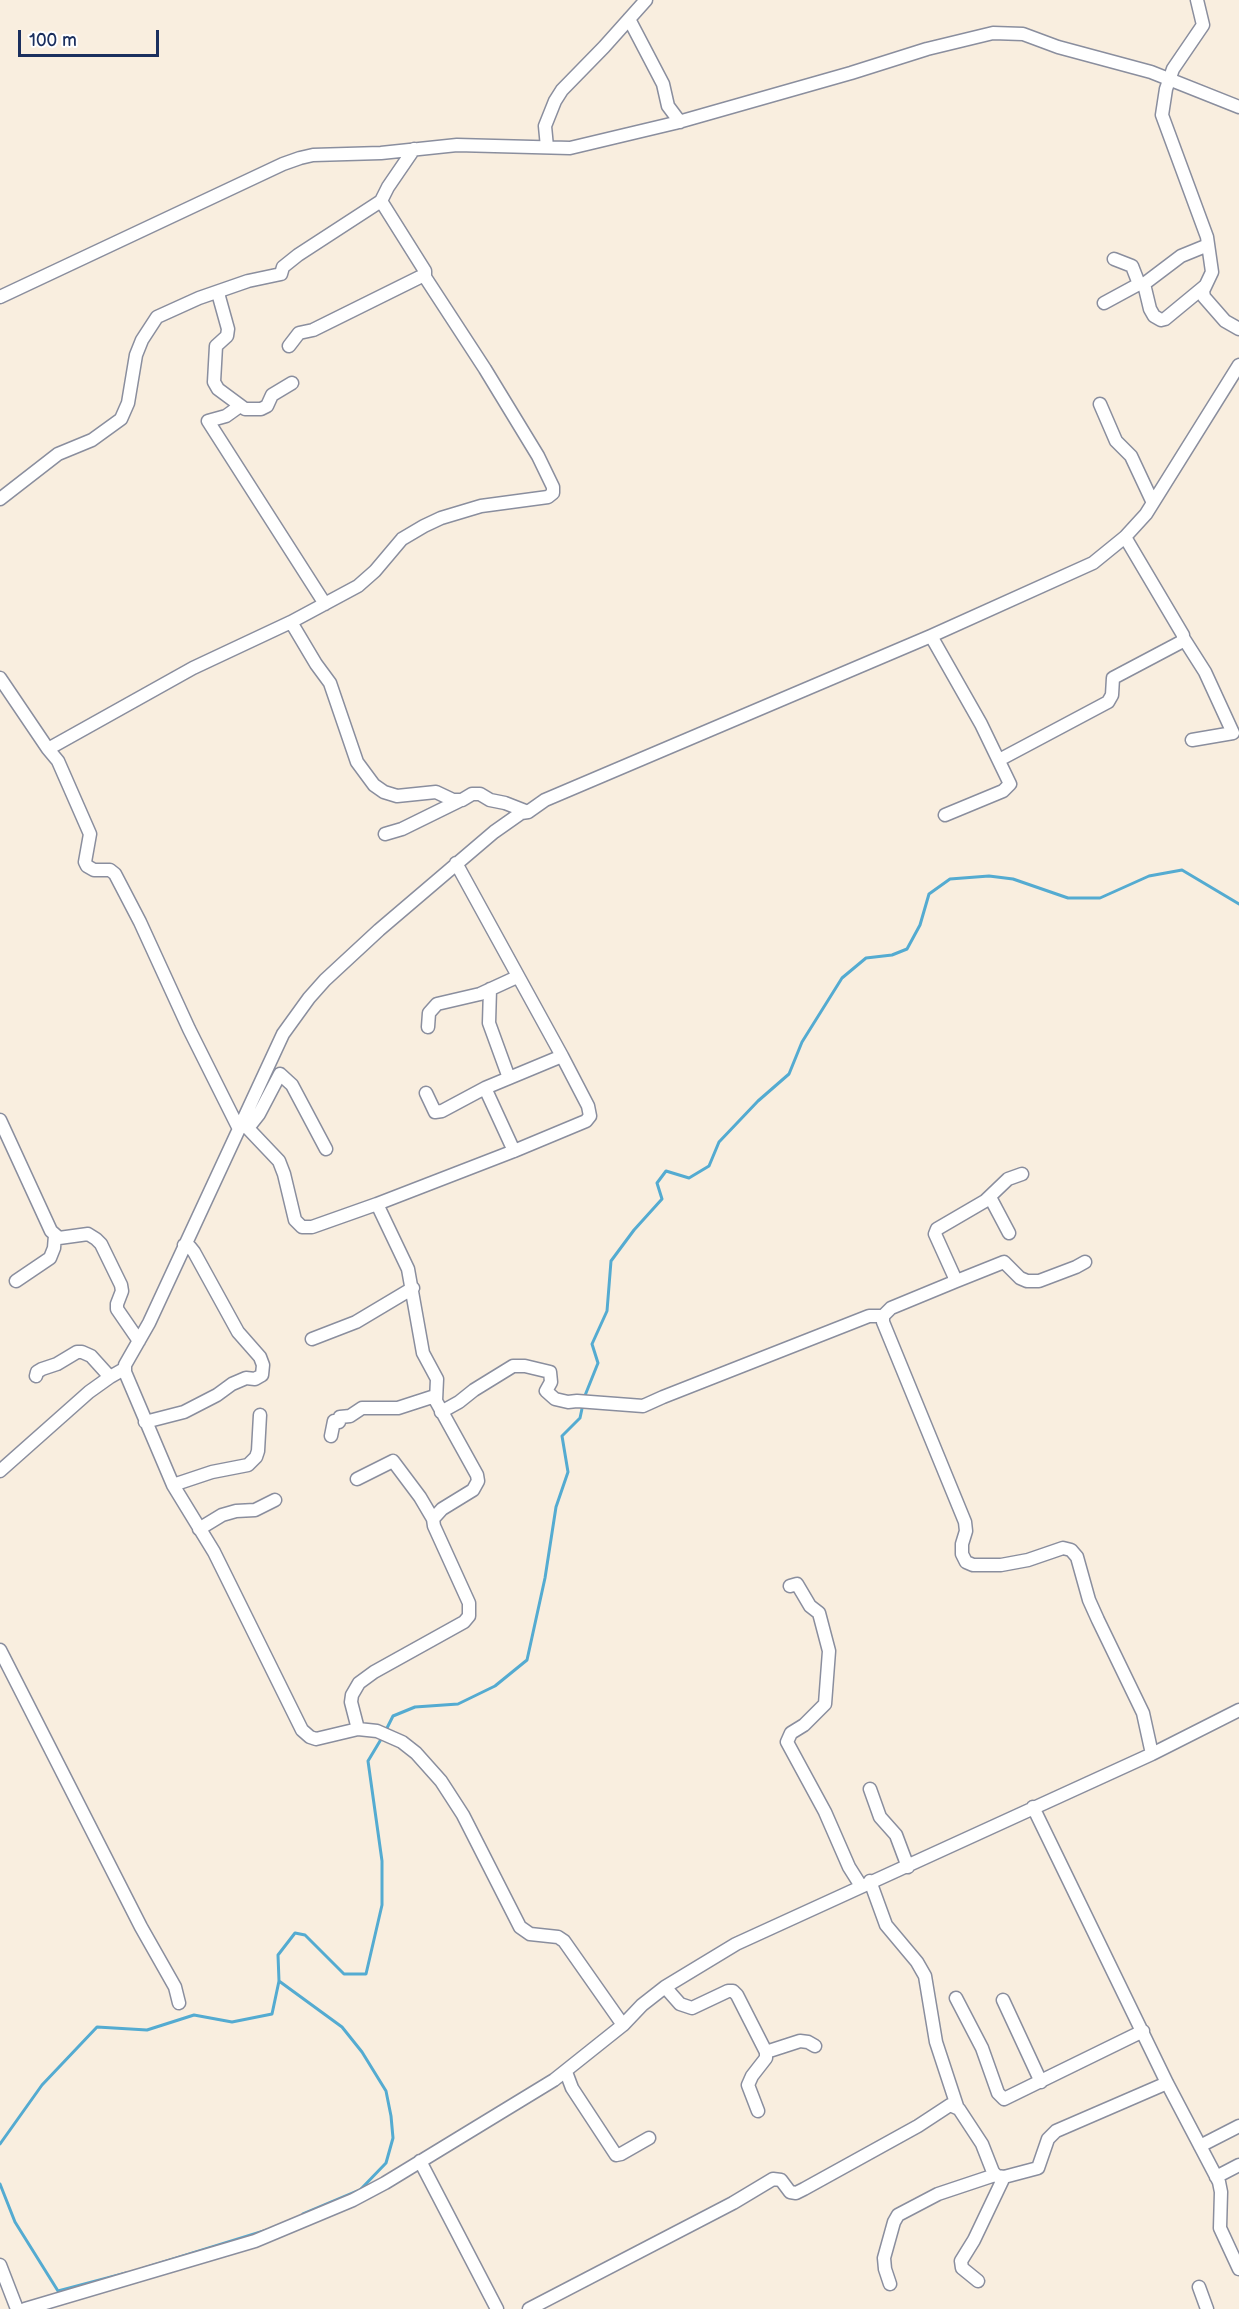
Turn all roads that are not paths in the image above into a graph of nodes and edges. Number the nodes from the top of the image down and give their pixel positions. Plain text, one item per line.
1 (646, 0) edge
2 (1197, 0) edge
3 (629, 19) junction
4 (1168, 83) junction
5 (1239, 107) edge
6 (680, 122) junction
7 (547, 147) junction
8 (414, 149) junction
9 (381, 201) junction
10 (1208, 245) junction
11 (1114, 259) dead end
12 (425, 277) junction
13 (1142, 284) junction
14 (1205, 286) junction
15 (218, 292) junction
16 (0, 297) edge
17 (1104, 303) dead end
18 (1239, 329) edge
19 (289, 346) dead end
20 (1239, 365) edge
21 (292, 383) dead end
22 (1100, 404) dead end
23 (240, 406) junction
24 (0, 499) edge
25 (1153, 503) junction
26 (1125, 537) junction
27 (325, 604) junction
28 (291, 622) junction
29 (931, 636) junction
30 (1184, 639) junction
31 (0, 678) edge
32 (1192, 740) dead end
33 (48, 749) junction
34 (999, 760) junction
35 (462, 800) junction
36 (528, 812) junction
37 (945, 815) dead end
38 (385, 834) dead end
39 (458, 868) junction
40 (517, 977) junction
41 (490, 989) junction
42 (428, 1027) dead end
43 (562, 1056) junction
44 (509, 1078) junction
45 (485, 1088) junction
46 (426, 1093) dead end
47 (0, 1120) edge
48 (243, 1126) junction
49 (326, 1149) dead end
50 (514, 1151) junction
51 (1022, 1174) dead end
52 (989, 1198) junction
53 (377, 1204) junction
54 (1009, 1233) dead end
55 (55, 1235) junction
56 (184, 1245) junction
57 (1084, 1262) dead end
58 (16, 1281) dead end
59 (954, 1282) junction
60 (413, 1288) junction
61 (884, 1316) junction
62 (312, 1339) dead end
63 (139, 1341) junction
64 (124, 1369) junction
65 (36, 1376) dead end
66 (110, 1377) junction
67 (435, 1396) junction
68 (441, 1412) junction
69 (260, 1415) dead end
70 (145, 1422) junction
71 (331, 1436) dead end
72 (0, 1472) edge
73 (357, 1479) dead end
74 (173, 1485) junction
75 (275, 1500) dead end
76 (433, 1519) junction
77 (200, 1529) junction
78 (790, 1586) dead end
79 (0, 1650) edge
80 (1239, 1710) edge
81 (358, 1729) junction
82 (1152, 1754) junction
83 (870, 1788) dead end
84 (1033, 1807) junction
85 (908, 1867) junction
86 (866, 1883) junction
87 (665, 1987) junction
88 (956, 1998) dead end
89 (1003, 2000) dead end
90 (179, 2003) dead end
91 (623, 2025) junction
92 (1143, 2031) junction
93 (815, 2046) dead end
94 (766, 2052) junction
95 (566, 2072) junction
96 (1041, 2082) junction
97 (1167, 2083) junction
98 (957, 2106) junction
99 (758, 2111) dead end
100 (1239, 2126) edge
101 (649, 2139) dead end
102 (1200, 2145) junction
103 (420, 2161) junction
104 (1239, 2165) edge
105 (999, 2176) junction
106 (1216, 2177) junction
107 (0, 2265) edge
108 (1239, 2268) edge
109 (978, 2282) dead end
110 (890, 2284) dead end
111 (1199, 2287) dead end
112 (17, 2309) edge
113 (25, 2309) edge
114 (497, 2309) edge
115 (529, 2309) edge
116 (1207, 2309) edge

1 - 3 street
2 - 4 street
3 - 6 street
3 - 7 street
4 - 5 street
4 - 6 street
4 - 10 street
6 - 7 street
7 - 8 street
8 - 9 street
8 - 16 street
9 - 12 street
9 - 15 street
10 - 13 street
10 - 14 street
11 - 13 street
12 - 19 street
12 - 27 street
13 - 14 street
13 - 17 street
14 - 18 street
15 - 23 street
15 - 24 street
20 - 25 street
21 - 23 street
22 - 25 street
23 - 27 street
25 - 26 street
26 - 29 street
26 - 30 street
27 - 28 street
28 - 33 street
28 - 35 street
29 - 34 street
29 - 36 street
30 - 32 street
30 - 34 street
31 - 33 street
33 - 48 street
34 - 37 street
35 - 36 street
35 - 38 street
36 - 39 street
39 - 40 street
39 - 48 street
40 - 41 street
40 - 43 street
41 - 42 street
41 - 44 street
43 - 44 street
43 - 50 street
44 - 45 street
45 - 46 street
45 - 50 street
47 - 55 street
48 - 49 street
48 - 53 street
48 - 56 street
50 - 53 street
51 - 52 street
52 - 54 street
52 - 59 street
53 - 60 street
55 - 58 street
55 - 63 street
56 - 63 street
56 - 70 street
57 - 59 street
59 - 61 street
60 - 62 street
60 - 67 street
61 - 68 street
61 - 82 street
63 - 64 street
64 - 66 street
64 - 70 street
65 - 66 street
66 - 72 street
67 - 68 street
67 - 71 street
68 - 76 street
69 - 74 street
70 - 74 street
73 - 76 street
74 - 77 street
75 - 77 street
76 - 81 street
77 - 81 street
78 - 86 street
79 - 90 street
80 - 82 street
81 - 91 street
82 - 84 street
83 - 85 street
84 - 85 street
84 - 92 street
85 - 86 street
86 - 87 street
86 - 98 street
87 - 91 street
87 - 94 street
88 - 96 street
89 - 96 street
91 - 95 street
92 - 96 street
92 - 97 street
93 - 94 street
94 - 99 street
95 - 101 street
95 - 103 street
97 - 102 street
97 - 105 street
98 - 105 street
98 - 115 street
100 - 102 street
102 - 106 street
103 - 113 street
103 - 114 street
104 - 106 street
105 - 109 street
105 - 110 street
106 - 108 street
107 - 112 street
111 - 116 street

